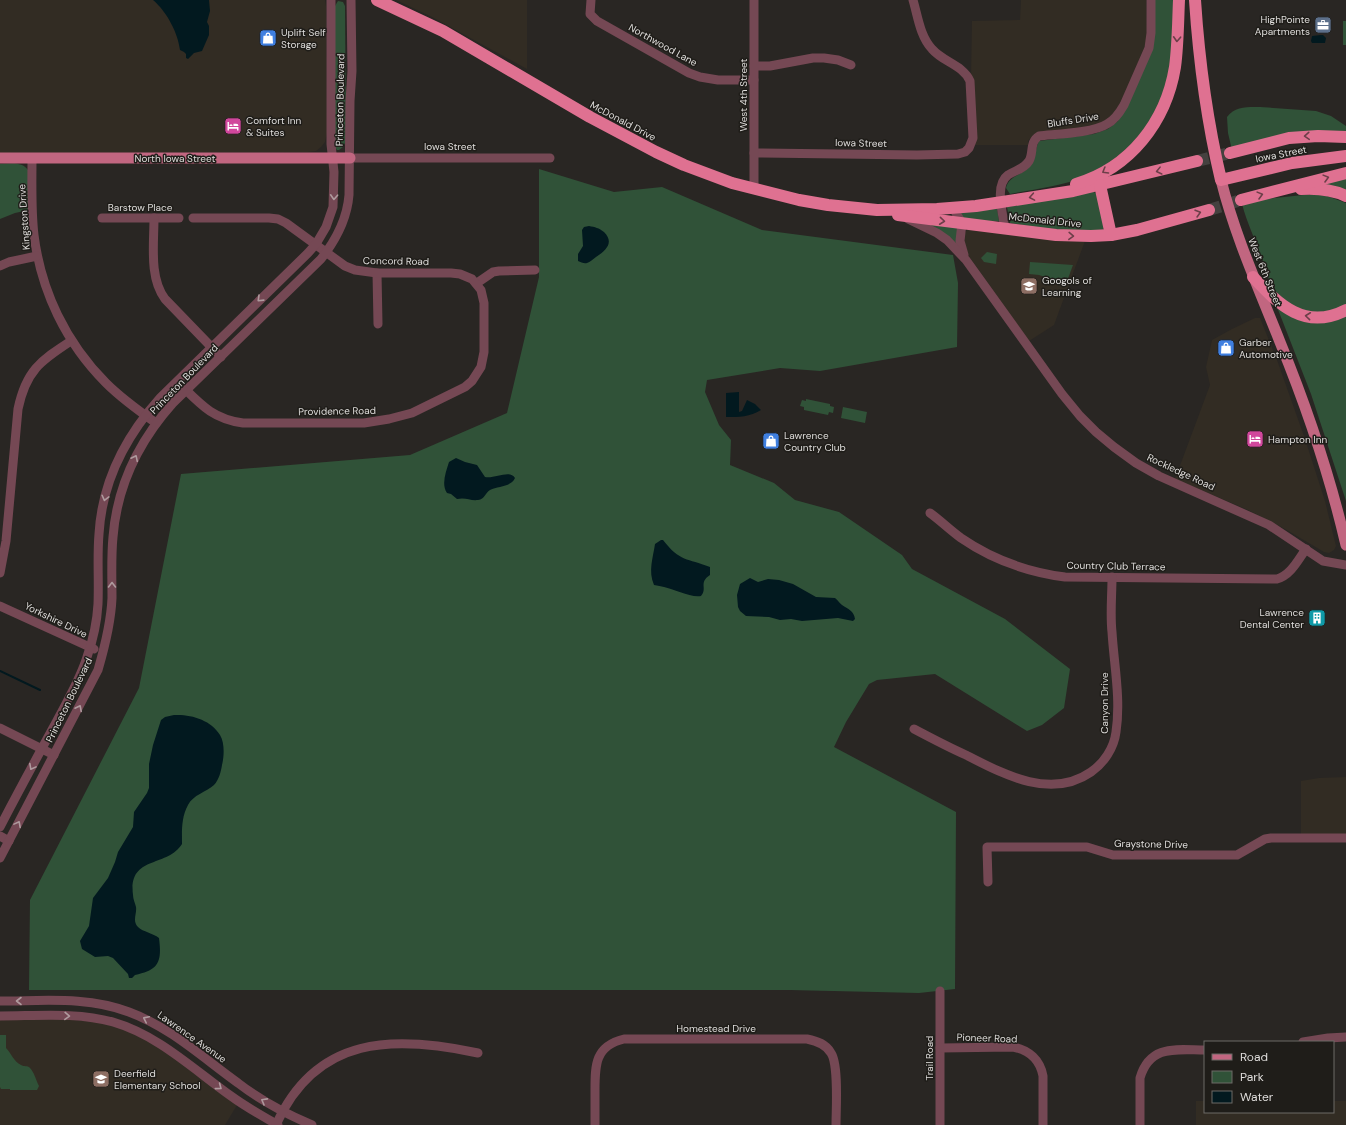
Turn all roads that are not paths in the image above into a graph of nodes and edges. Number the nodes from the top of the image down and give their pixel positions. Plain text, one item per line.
1 (331, 0) edge
2 (351, 0) edge
3 (377, 0) edge
4 (591, 0) edge
5 (754, 0) edge
6 (913, 0) edge
7 (1151, 0) edge
8 (1178, 0) edge
9 (1195, 0) edge
10 (851, 65) dead end
11 (754, 66) junction
12 (754, 80) junction
13 (1346, 137) edge
14 (754, 153) junction
15 (1230, 153) tunnel mouth
16 (1346, 156) edge
17 (0, 158) edge
18 (32, 158) junction
19 (332, 158) junction
20 (350, 158) junction
21 (550, 158) dead end
22 (1197, 161) tunnel mouth
23 (1346, 173) edge
24 (1221, 180) junction
25 (1100, 185) junction
26 (754, 189) junction
27 (1278, 190) junction
28 (1048, 194) junction
29 (1346, 196) edge
30 (1241, 200) tunnel mouth
31 (1002, 202) junction
32 (953, 208) junction
33 (877, 210) junction
34 (1209, 210) tunnel mouth
35 (904, 216) junction
36 (102, 218) dead end
37 (154, 218) junction
38 (179, 218) dead end
39 (193, 218) dead end
40 (962, 223) junction
41 (1005, 229) junction
42 (1111, 235) junction
43 (316, 244) junction
44 (327, 252) junction
45 (37, 256) junction
46 (966, 260) junction
47 (0, 266) edge
48 (535, 270) dead end
49 (377, 273) junction
50 (1253, 277) junction
51 (476, 284) junction
52 (1346, 310) edge
53 (378, 324) dead end
54 (71, 341) junction
55 (211, 347) junction
56 (221, 357) junction
57 (177, 380) junction
58 (187, 390) junction
59 (145, 415) junction
60 (156, 423) junction
61 (930, 513) dead end
62 (1346, 545) edge
63 (1306, 549) junction
64 (1346, 565) edge
65 (0, 573) edge
66 (1112, 578) junction
67 (0, 606) edge
68 (90, 648) junction
69 (103, 652) junction
70 (0, 728) edge
71 (914, 729) dead end
72 (41, 748) junction
73 (54, 755) junction
74 (0, 827) edge
75 (0, 836) edge
76 (1346, 838) edge
77 (9, 840) junction
78 (0, 858) edge
79 (988, 882) dead end
80 (940, 991) dead end
81 (0, 1001) edge
82 (0, 1016) edge
83 (1346, 1037) edge
84 (1310, 1041) edge
85 (940, 1048) junction
86 (1204, 1050) edge
87 (478, 1053) dead end
88 (283, 1111) junction
89 (276, 1125) edge
90 (312, 1125) edge
91 (595, 1125) edge
92 (836, 1125) edge
93 (940, 1125) edge
94 (1042, 1125) edge
95 (1140, 1125) edge

1 - 19 street, Princeton Boulevard
2 - 20 street, Princeton Boulevard
3 - 26 highway, McDonald Drive
4 - 12 street, Northwood Lane
5 - 11 street, West 4th Street
6 - 14 street, Iowa Street
7 - 31 street, Bluffs Drive
8 -> 28 highway
9 - 24 highway, West 6th Street
10 - 11 street
11 - 12 street, West 4th Street
12 - 14 street, West 4th Street
13 -> 15 highway
14 - 26 street, West 4th Street
16 - 24 highway, Iowa Street
17 - 18 main road, North Iowa Street
18 - 19 main road, North Iowa Street
18 - 45 street, Kingston Drive
19 - 20 main road, North Iowa Street
19 -> 43 street, Princeton Boulevard
20 - 21 street, Iowa Street
20 - 44 street, Princeton Boulevard
22 -> 25 highway, McDonald Drive
27 -> 23 highway
24 - 50 main road, West 6th Street
25 - 28 highway, McDonald Drive
25 - 42 highway
26 - 33 highway, McDonald Drive
27 - 29 highway
30 -> 27 highway
28 -> 31 highway, McDonald Drive
31 - 32 highway, McDonald Drive
31 - 41 street, Bluffs Drive
32 - 33 highway, McDonald Drive
32 - 40 street
33 - 35 highway, McDonald Drive
42 -> 34 highway, McDonald Drive
35 -> 40 highway, McDonald Drive
35 - 46 street
36 - 37 street, Barstow Place
37 - 38 street, Barstow Place
37 - 55 street
39 - 43 street, Concord Road
40 - 41 highway, McDonald Drive
40 - 46 street
41 -> 42 highway, McDonald Drive
43 - 44 street, Concord Road
43 -> 55 street, Princeton Boulevard
44 - 49 street, Concord Road
44 - 56 street, Princeton Boulevard
45 - 47 street
45 - 54 street, Kingston Drive
46 - 63 street, Rockledge Road
48 - 51 street
49 - 51 street, Concord Road
49 - 53 street
52 -> 50 highway
50 - 62 main road, West 6th Street
51 - 58 street, Providence Road
54 - 59 street, Kingston Drive
54 - 65 street
55 - 56 street
55 - 57 street, Princeton Boulevard
56 - 58 street, Princeton Boulevard
57 - 58 street, Providence Road
57 - 59 street, Princeton Boulevard
58 - 60 street, Princeton Boulevard
59 - 60 street, Kingston Drive
59 -> 68 street, Princeton Boulevard
69 -> 60 street, Princeton Boulevard
61 - 66 street, Country Club Terrace
63 - 64 street, Rockledge Road
63 - 66 street, Country Club Terrace
66 - 71 street, Canyon Drive
67 - 68 street, Yorkshire Drive
68 - 69 street, Yorkshire Drive
68 - 72 street, Princeton Boulevard
73 -> 69 street, Princeton Boulevard
70 - 72 street
72 - 73 street
72 -> 74 street, Princeton Boulevard
77 -> 73 street, Princeton Boulevard
75 - 77 street
76 - 79 street, Graystone Drive
77 - 78 street, Princeton Boulevard
80 - 85 street, Trail Road
88 -> 81 street, Lawrence Avenue
82 -> 89 street
83 - 84 street
85 - 93 street, Trail Road
85 - 94 street, Pioneer Road
86 - 95 street
87 - 88 street
88 - 89 street
88 - 90 street, Lawrence Avenue
91 - 92 street, Homestead Drive

